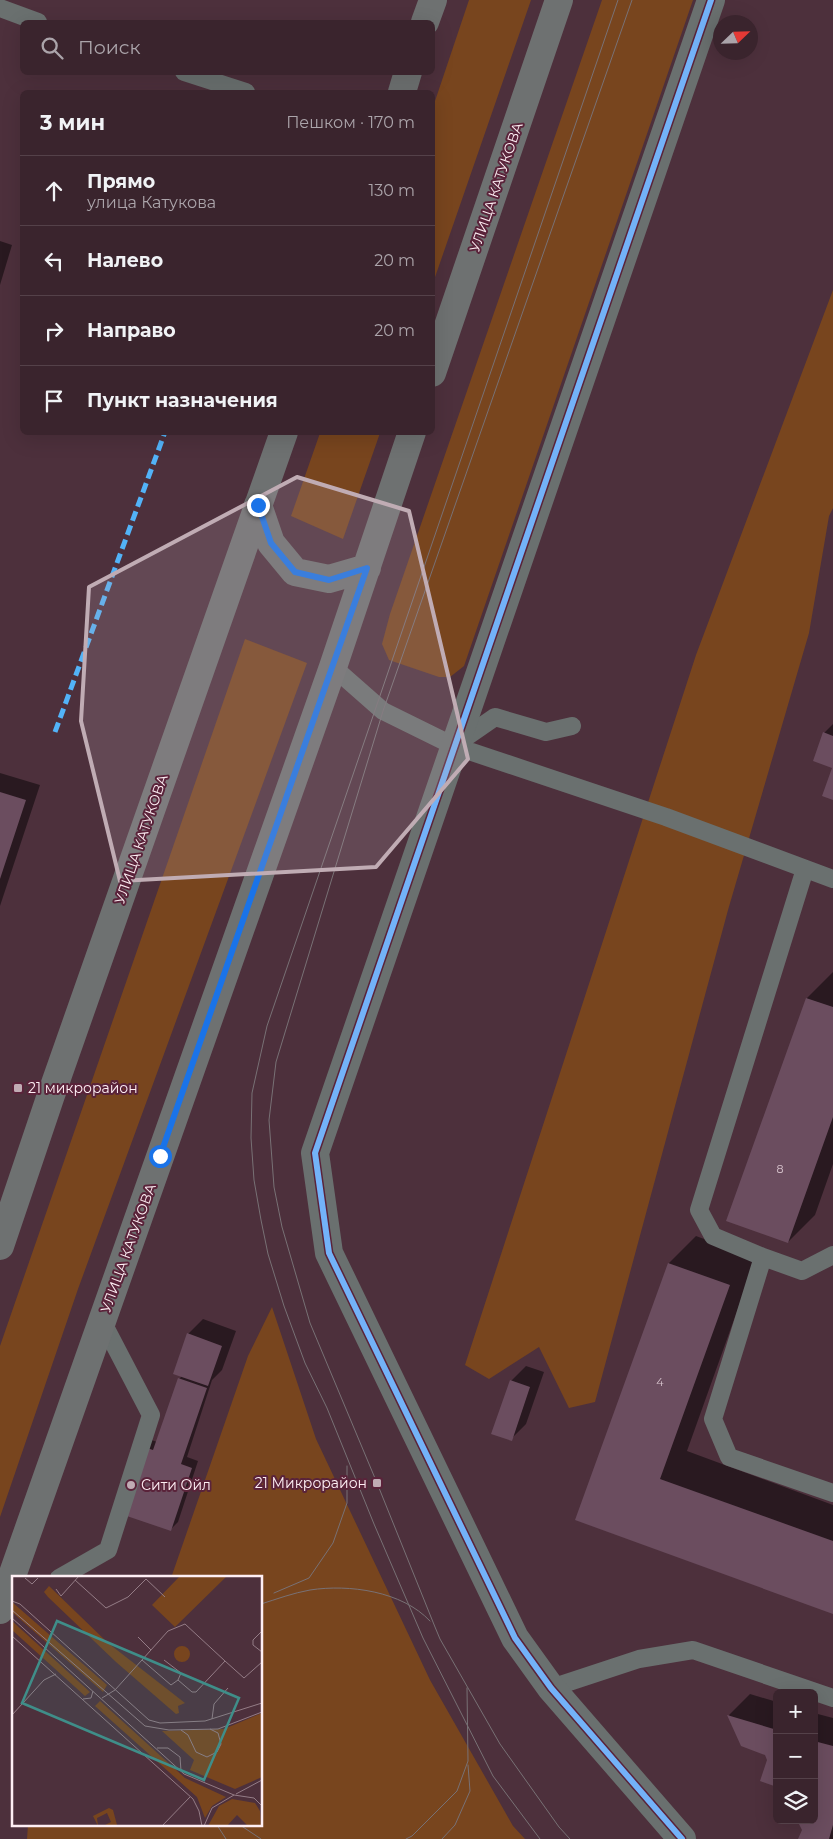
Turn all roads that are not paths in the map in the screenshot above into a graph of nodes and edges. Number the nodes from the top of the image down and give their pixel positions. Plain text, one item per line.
1 (433, 0) edge
2 (559, 0) edge
3 (711, 0) edge
4 (0, 8) edge
5 (33, 20) edge
6 (426, 20) edge
7 (193, 75) edge
8 (407, 75) edge
9 (240, 90) edge
10 (403, 90) edge
11 (435, 364) edge
12 (283, 435) edge
13 (411, 435) edge
14 (258, 505) junction
15 (367, 568) junction
16 (333, 667) junction
17 (572, 726) dead end
18 (454, 746) junction
19 (806, 869) junction
20 (833, 879) edge
21 (0, 1246) edge
22 (833, 1255) edge
23 (763, 1257) junction
24 (102, 1321) junction
25 (833, 1493) edge
26 (62, 1576) edge
27 (12, 1604) edge
28 (0, 1610) edge
29 (551, 1688) junction
30 (833, 1698) edge
31 (682, 1839) edge

1 - 6 main road
2 - 11 main road, УЛИЦА КАТУКОВА
3 - 18 street
4 - 5 lane
7 - 9 lane
8 - 10 main road
12 - 14 main road, УЛИЦА КАТУКОВА
13 - 15 main road, УЛИЦА КАТУКОВА
14 - 15 main road
14 - 21 main road, УЛИЦА КАТУКОВА
15 - 16 main road, УЛИЦА КАТУКОВА
16 - 18 lane
16 - 24 main road, УЛИЦА КАТУКОВА
17 - 18 lane
18 - 19 lane
18 - 29 street
19 - 20 lane
19 - 23 lane
22 - 23 lane
23 - 25 lane
24 - 26 lane
24 - 28 main road, УЛИЦА КАТУКОВА
27 - 28 lane
29 - 30 lane
29 - 31 street

